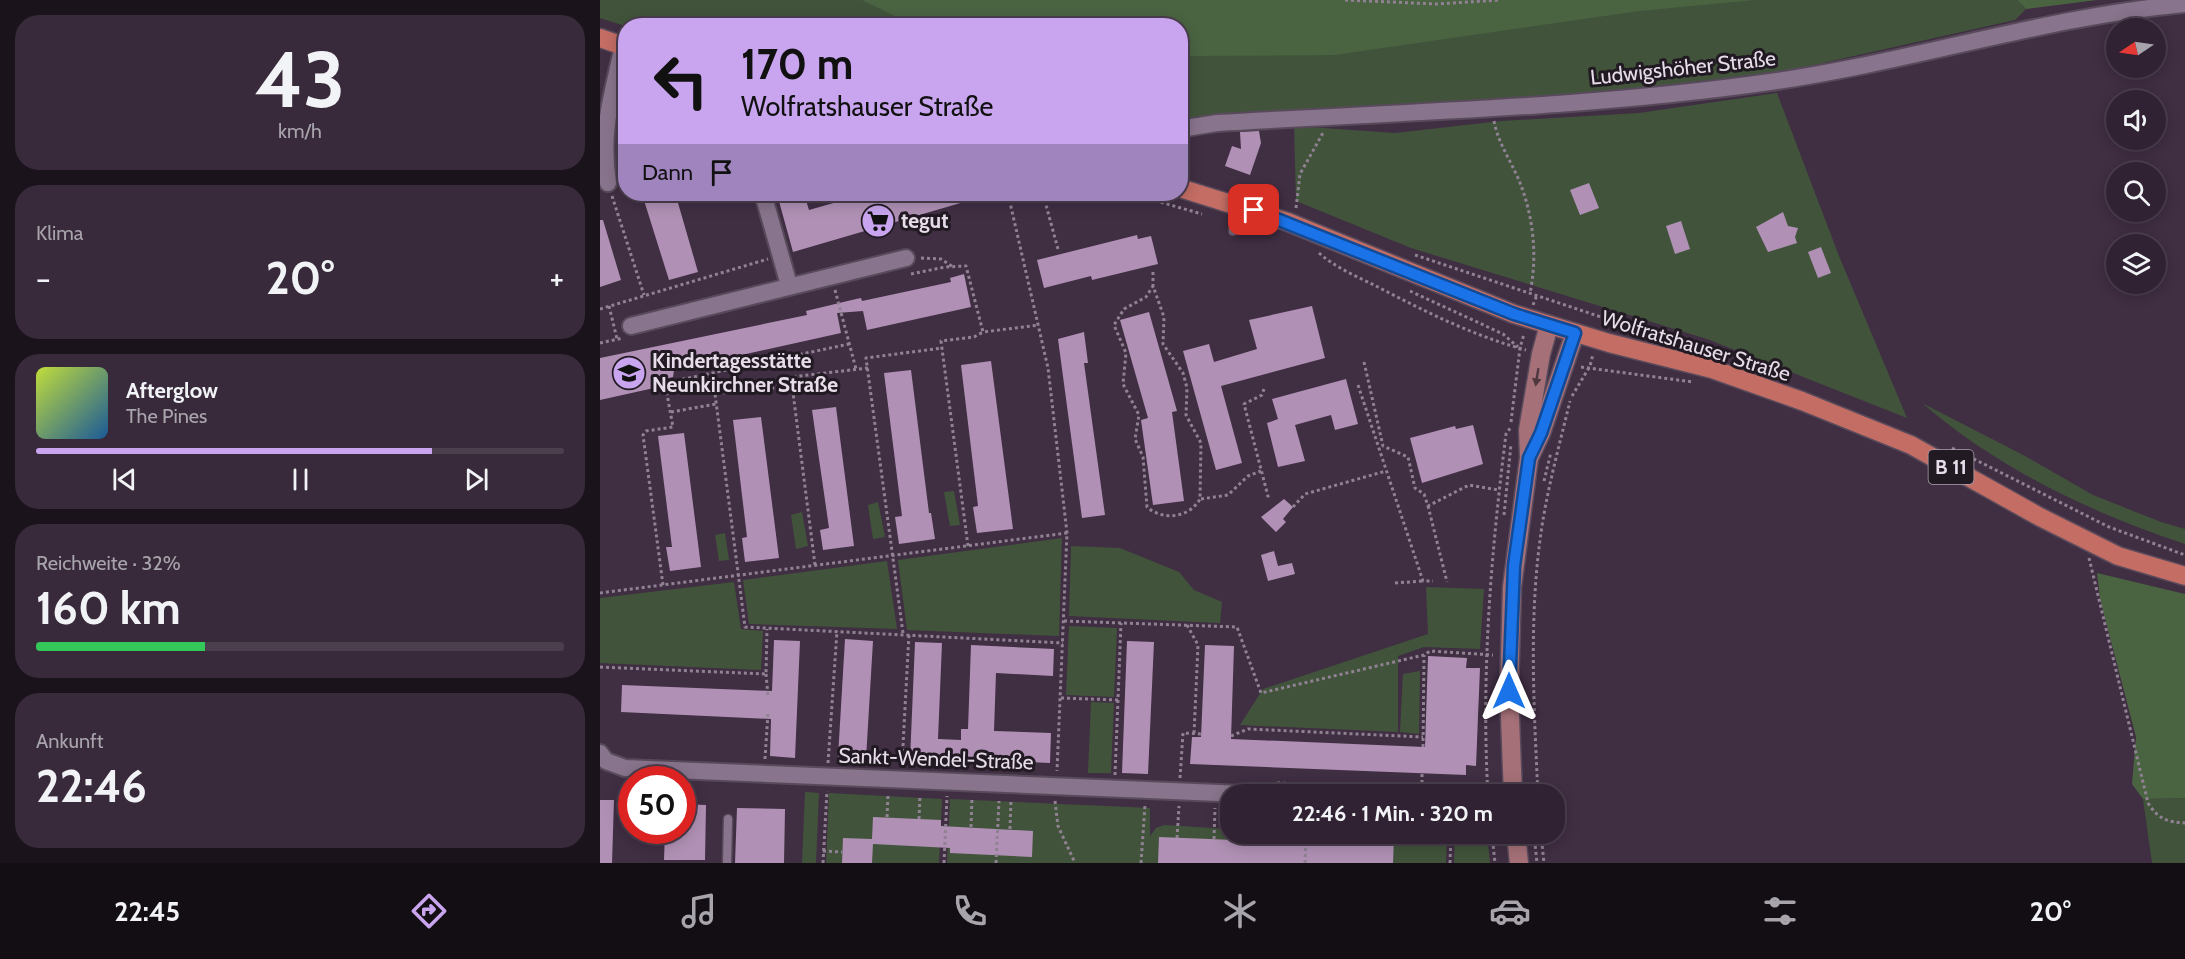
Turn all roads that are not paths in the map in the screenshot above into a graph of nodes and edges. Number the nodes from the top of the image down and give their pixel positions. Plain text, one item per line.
1 (2185, 4) edge
2 (600, 38) edge
3 (618, 44) edge
4 (618, 65) edge
5 (1188, 128) edge
6 (600, 142) edge
7 (600, 142) edge
8 (608, 183) road end
9 (1188, 190) edge
10 (765, 201) edge
11 (1238, 204) junction
12 (1233, 231) dead end
13 (906, 258) road end
14 (789, 285) junction
15 (1549, 325) junction
16 (628, 332) road end
17 (1575, 333) junction
18 (1529, 458) junction
19 (2185, 576) edge
20 (603, 757) edge
21 (1513, 784) edge
22 (1220, 793) edge
23 (728, 819) dead end
24 (1517, 844) edge
25 (727, 863) edge
26 (1519, 863) edge

1 - 5 street, Ludwigshöher Straße
2 - 3 main road
4 - 6 street
7 - 8 street
9 - 11 main road, Wolfratshauser Straße / B 11
10 - 14 street
11 - 12 lane
11 - 15 main road, Wolfratshauser Straße / B 11
13 - 14 street
14 - 16 street
15 - 17 main road, Wolfratshauser Straße / B 11
15 -> 18 main road
17 - 18 main road
17 - 19 main road, Wolfratshauser Straße / B 11
18 - 21 main road
20 - 22 street, Sankt-Wendel-Straße
23 - 25 lane
24 - 26 main road

